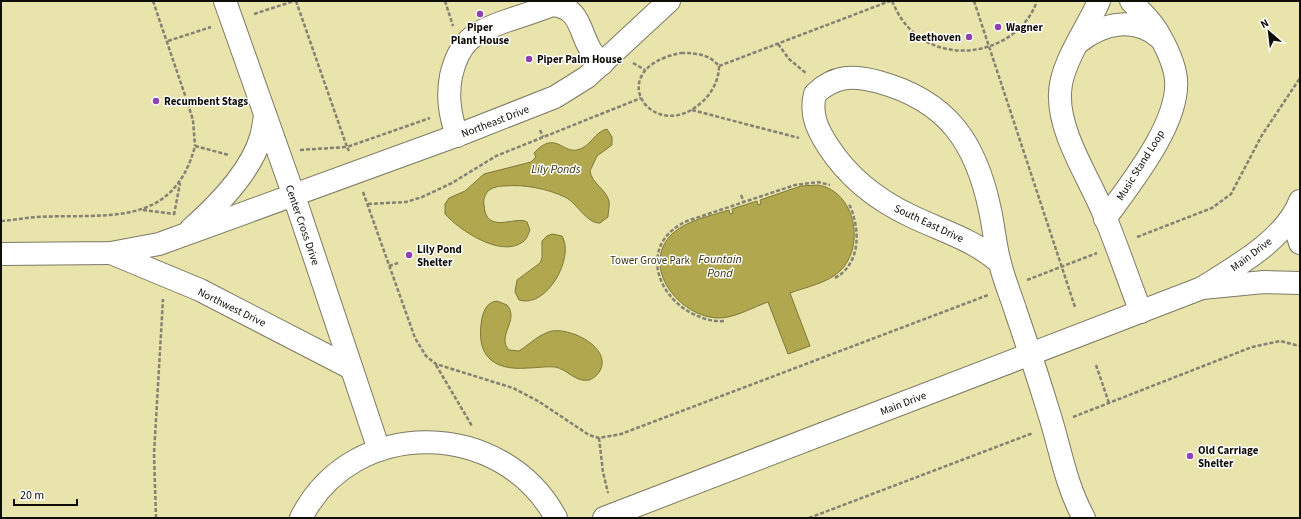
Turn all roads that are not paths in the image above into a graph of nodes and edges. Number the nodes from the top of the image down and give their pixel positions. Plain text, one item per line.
1 (225, 1) edge
2 (670, 1) edge
3 (1099, 1) edge
4 (1131, 1) edge
5 (1162, 40) junction
6 (1078, 42) junction
7 (602, 64) junction
8 (265, 115) junction
9 (457, 136) junction
10 (294, 196) junction
11 (1297, 208) edge
12 (1105, 219) junction
13 (183, 237) junction
14 (1300, 244) edge
15 (111, 253) junction
16 (1, 254) edge
17 (1000, 263) junction
18 (1300, 283) edge
19 (1202, 288) junction
20 (1141, 312) junction
21 (1031, 354) junction
22 (351, 368) junction
23 (379, 450) junction
24 (301, 518) edge
25 (556, 518) edge
26 (604, 518) edge
27 (1084, 518) edge

1 - 8 street, Center Cross Drive
2 - 7 street, Northeast Drive
3 - 6 street, Music Stand Loop
4 - 5 street, Music Stand Loop
5 - 6 street, Music Stand Loop
5 - 12 street, Music Stand Loop
6 - 12 street, Music Stand Loop
7 - 9 street, Northeast Drive
7 - 9 street
8 - 10 street, Center Cross Drive
8 - 13 street
9 - 10 street, Northeast Drive
10 - 13 street, Northwest Drive
10 - 22 street, Center Cross Drive
11 - 14 street, Main Drive
11 - 19 street, Main Drive
12 - 20 street, Music Stand Loop
13 - 15 street, Northwest Drive
15 - 16 street, Northwest Drive
15 - 22 street, Northwest Drive
17 - 17 street, South East Drive
17 - 21 street, South East Drive
18 - 19 street, Main Drive
19 - 20 street, Main Drive
20 - 21 street, Main Drive
21 - 26 street, Main Drive
21 - 27 street, South East Drive
22 - 23 street, Center Cross Drive
23 - 24 street
23 - 25 street

